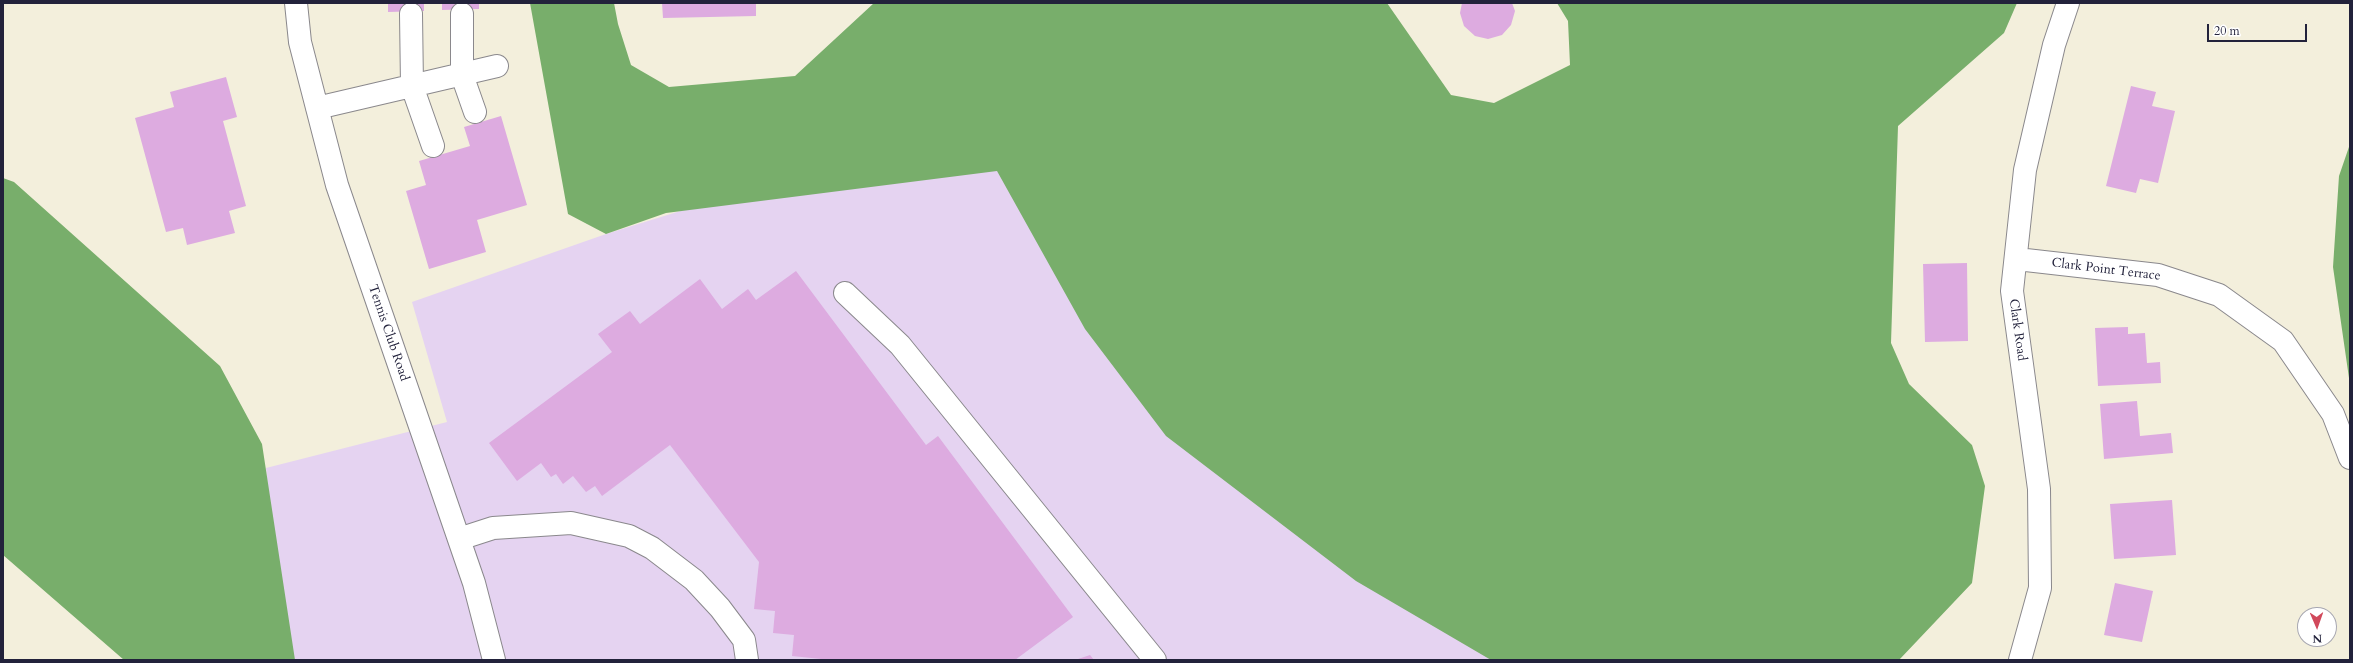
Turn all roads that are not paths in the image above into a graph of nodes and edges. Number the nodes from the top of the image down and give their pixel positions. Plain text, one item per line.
1 (296, 3) edge
2 (2068, 3) edge
3 (411, 14) dead end
4 (462, 14) dead end
5 (497, 66) dead end
6 (462, 75) junction
7 (412, 86) junction
8 (317, 108) junction
9 (476, 112) dead end
10 (433, 146) dead end
11 (2016, 259) junction
12 (845, 293) dead end
13 (2350, 458) edge
14 (458, 539) junction
15 (494, 660) edge
16 (747, 660) edge
17 (1155, 660) edge
18 (2020, 660) edge

1 - 8 street, Tennis Club Road
2 - 11 street, Clark Road
3 - 7 street
4 - 6 street
5 - 6 street
6 - 7 street
6 - 9 street
7 - 8 street
7 - 10 street
8 - 14 street, Tennis Club Road
11 - 13 street, Clark Point Terrace
11 - 18 street, Clark Road
12 - 17 street
14 - 15 street, Tennis Club Road
14 - 16 street

